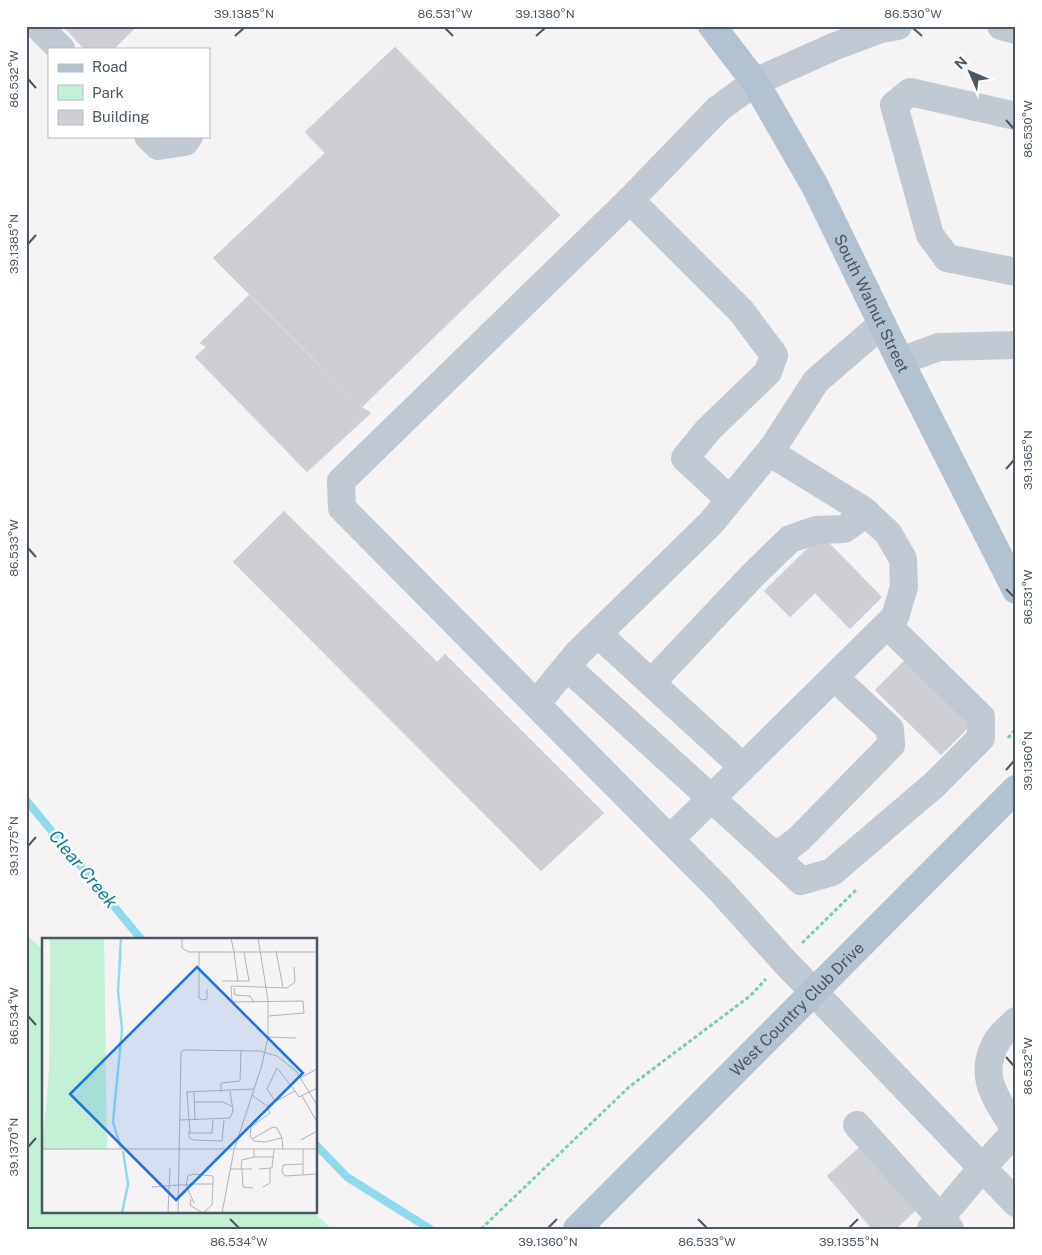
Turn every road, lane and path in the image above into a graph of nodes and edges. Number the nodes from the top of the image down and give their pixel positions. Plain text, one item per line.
1 (38, 26) edge
2 (712, 26) edge
3 (898, 26) edge
4 (1001, 26) edge
5 (1016, 30) edge
6 (60, 48) edge
7 (755, 82) junction
8 (1016, 116) edge
9 (150, 138) edge
10 (187, 138) edge
11 (630, 200) junction
12 (1016, 272) edge
13 (882, 324) junction
14 (1016, 345) edge
15 (900, 361) junction
16 (769, 452) junction
17 (730, 500) junction
18 (867, 513) junction
19 (1016, 590) edge
20 (886, 625) junction
21 (598, 634) junction
22 (568, 667) junction
23 (834, 677) junction
24 (651, 683) junction
25 (536, 704) junction
26 (743, 767) junction
27 (1016, 789) edge
28 (712, 797) junction
29 (670, 839) junction
30 (768, 850) junction
31 (814, 992) junction
32 (1016, 1021) edge
33 (857, 1125) dead end
34 (1016, 1131) edge
35 (982, 1168) junction
36 (534, 1177) dead end
37 (1016, 1203) edge
38 (940, 1225) edge
39 (482, 1229) edge
40 (577, 1229) edge

1 - 6 street
2 - 7 main road, South Walnut Street
3 - 7 street
4 - 5 street
7 - 11 street
7 - 13 main road, South Walnut Street
8 - 12 street
9 - 10 street
11 - 17 street
11 - 25 street
13 - 15 main road, South Walnut Street
13 - 16 street
14 - 15 street
15 - 19 main road, South Walnut Street
16 - 17 street
16 - 18 street
17 - 21 street
18 - 20 street
18 - 24 street
20 - 23 street
20 - 30 street
21 - 22 street
21 - 24 street
22 - 25 street
22 - 28 street
23 - 26 street
23 - 30 street
24 - 26 street
25 - 29 street
26 - 28 street
27 - 31 main road, West Country Club Drive
28 - 29 street
28 - 30 street
29 - 31 street
31 - 35 street
31 - 40 main road, West Country Club Drive
32 - 34 street
33 - 38 street
34 - 35 street
35 - 37 street
35 - 38 street
36 - 39 path

